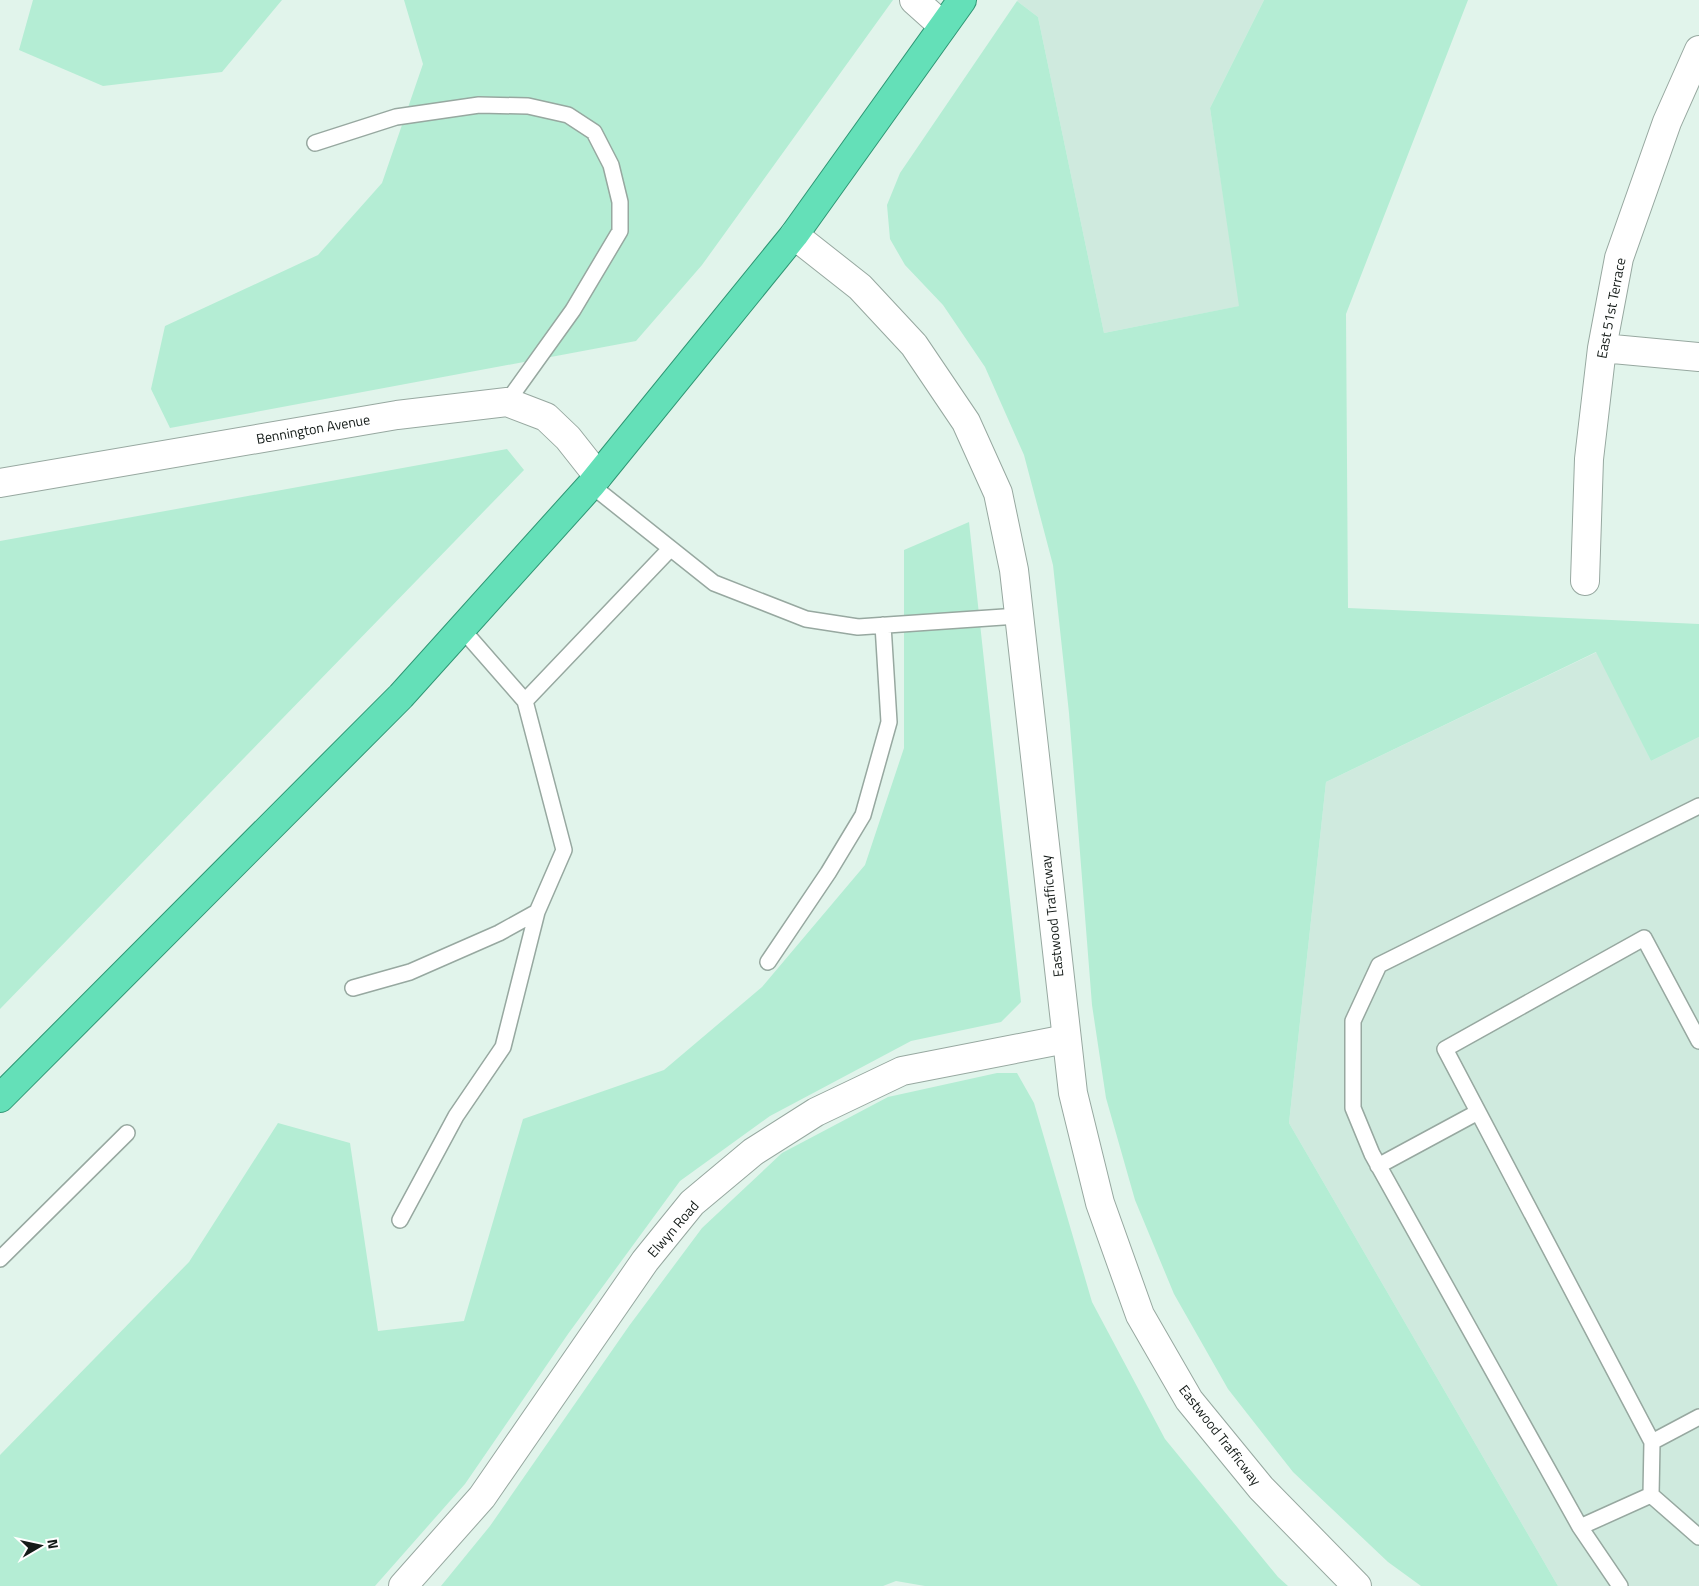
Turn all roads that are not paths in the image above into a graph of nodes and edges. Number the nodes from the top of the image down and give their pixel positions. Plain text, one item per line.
1 (914, 0) edge
2 (962, 0) edge
3 (944, 26) junction
4 (1699, 50) edge
5 (315, 143) dead end
6 (794, 235) junction
7 (1602, 348) junction
8 (1699, 357) edge
9 (507, 402) junction
10 (595, 480) junction
11 (0, 483) edge
12 (670, 549) junction
13 (1585, 581) dead end
14 (1019, 616) junction
15 (883, 625) junction
16 (462, 629) junction
17 (525, 701) junction
18 (1699, 806) edge
19 (537, 912) junction
20 (768, 962) dead end
21 (353, 988) dead end
22 (1066, 1039) junction
23 (1699, 1041) edge
24 (0, 1098) edge
25 (1478, 1112) junction
26 (127, 1133) dead end
27 (1378, 1166) junction
28 (400, 1220) dead end
29 (0, 1259) edge
30 (1699, 1417) edge
31 (1652, 1442) junction
32 (1651, 1495) junction
33 (1580, 1527) junction
34 (1699, 1537) edge
35 (403, 1586) edge
36 (1357, 1586) edge
37 (1620, 1586) edge

1 - 3 street
2 - 3 highway
3 - 6 highway
4 - 7 street, East 51st Terrace
5 - 9 lane
6 - 10 highway
6 - 14 street, Eastwood Trafficway
7 - 8 street
7 - 13 street, East 51st Terrace
9 - 10 street, Bennington Avenue
9 - 11 street, Bennington Avenue
10 - 12 lane
10 - 16 highway
12 - 15 lane
12 - 17 lane
14 - 15 lane
14 - 22 street, Eastwood Trafficway
15 - 20 lane
16 - 17 lane
16 - 24 highway
17 - 19 lane
18 - 27 lane
19 - 21 lane
19 - 28 lane
22 - 35 street, Elwyn Road
22 - 36 street, Eastwood Trafficway
23 - 25 lane
25 - 27 lane
25 - 31 lane
26 - 29 lane
27 - 33 lane
30 - 31 lane
31 - 32 lane
32 - 33 lane
32 - 34 lane
33 - 37 lane

